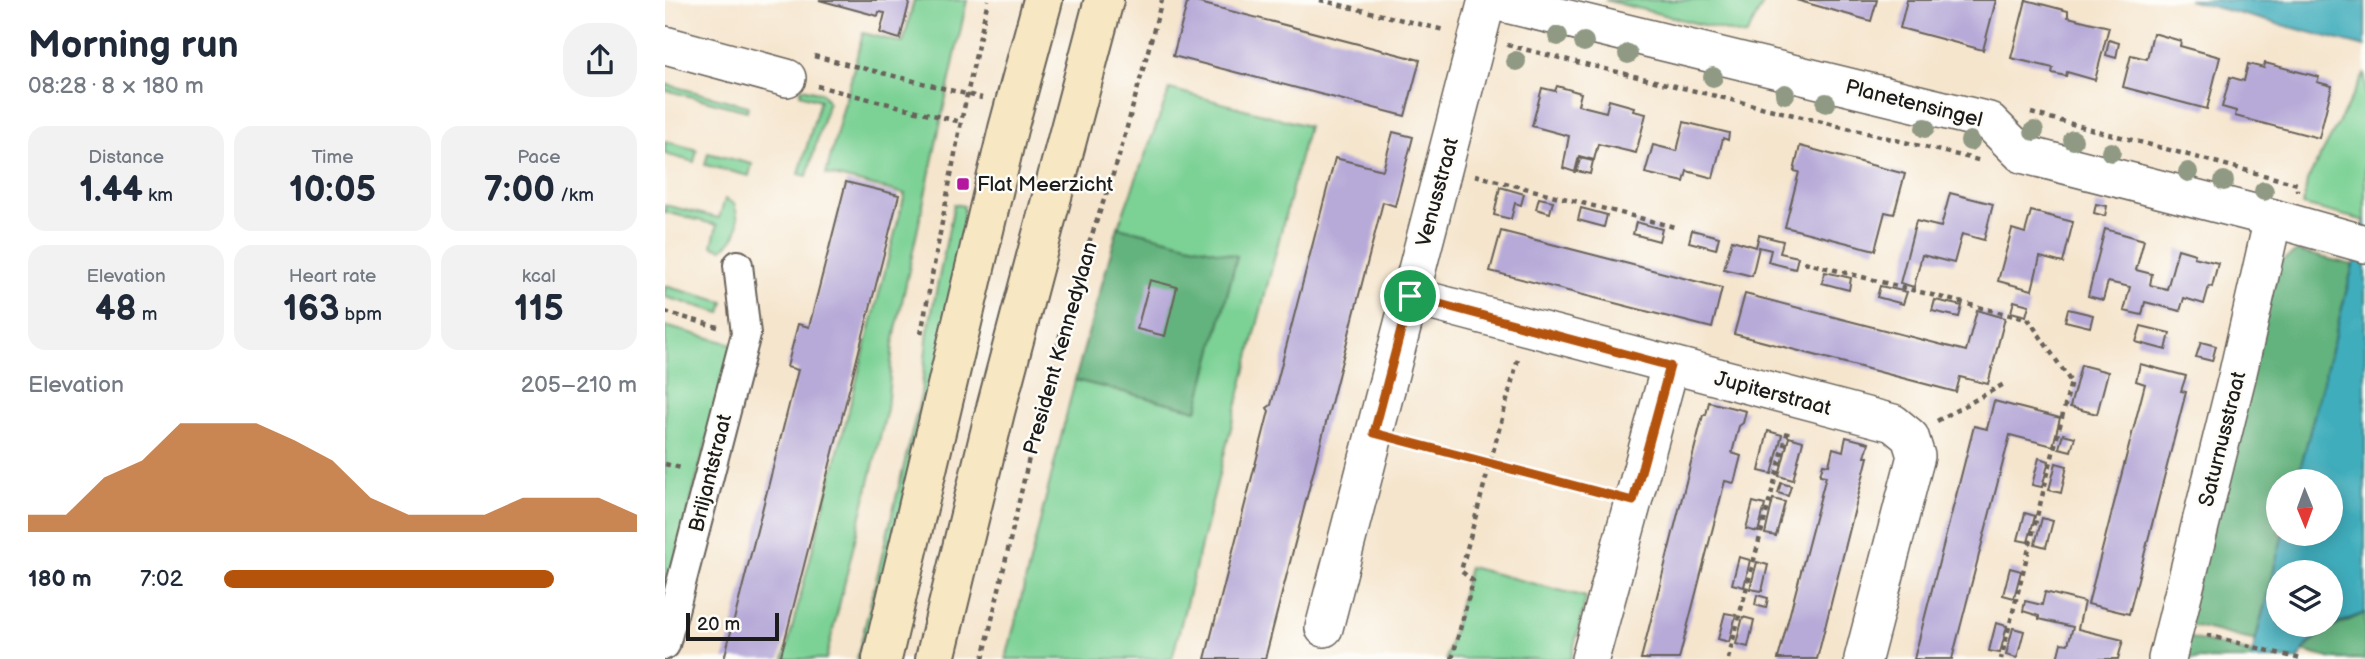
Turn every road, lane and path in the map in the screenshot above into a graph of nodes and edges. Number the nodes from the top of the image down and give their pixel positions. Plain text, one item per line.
1 (988, 0) edge
2 (1043, 0) edge
3 (1104, 0) edge
4 (1162, 0) edge
5 (1320, 0) edge
6 (1488, 0) edge
7 (1477, 38) junction
8 (665, 45) edge
9 (787, 78) junction
10 (967, 94) junction
11 (986, 99) dead end
12 (1989, 121) junction
13 (2022, 154) junction
14 (1444, 167) junction
15 (2282, 220) junction
16 (1678, 228) dead end
17 (2351, 240) edge
18 (1804, 261) dead end
19 (738, 265) dead end
20 (1410, 296) junction
21 (665, 313) edge
22 (1526, 328) junction
23 (746, 334) junction
24 (1670, 366) junction
25 (2004, 384) dead end
26 (1796, 399) junction
27 (1374, 433) junction
28 (1910, 437) junction
29 (1489, 463) junction
30 (1633, 501) junction
31 (670, 611) edge
32 (1324, 628) dead end
33 (2241, 643) dead end
34 (665, 645) edge
35 (882, 659) edge
36 (935, 659) edge
37 (982, 659) edge
38 (1452, 659) edge
39 (1590, 659) edge
40 (1728, 659) edge
41 (1863, 659) edge
42 (2001, 659) edge
43 (2167, 659) edge
44 (2301, 659) edge

1 - 10 path
2 - 35 main road
3 - 36 main road, President Kennedylaan
4 - 37 path, President Kennedylaan
5 - 7 path
6 - 7 street, Venusstraat
6 - 12 street, Planetensingel
7 - 13 path
7 - 14 street, Venusstraat
8 - 9 street
9 - 10 path
9 - 10 path
10 - 11 path
12 - 13 street, Planetensingel
12 - 15 path
13 - 15 street
14 - 16 path
14 - 20 street, Venusstraat
15 - 17 street
15 - 43 street, Saturnusstraat
18 - 42 path
19 - 23 street, Briljantstraat
20 - 22 street, Jupiterstraat
20 - 27 street, Venusstraat
21 - 23 path
22 - 24 street, Jupiterstraat
22 - 29 path
23 - 31 street, Briljantstraat
24 - 26 street, Jupiterstraat
24 - 30 street
25 - 28 path
26 - 28 street, Jupiterstraat
26 - 40 path
27 - 29 path
27 - 32 street, Venusstraat
28 - 41 street
29 - 30 path
29 - 38 path
30 - 39 street
31 - 34 street, Briljantstraat
33 - 44 path

